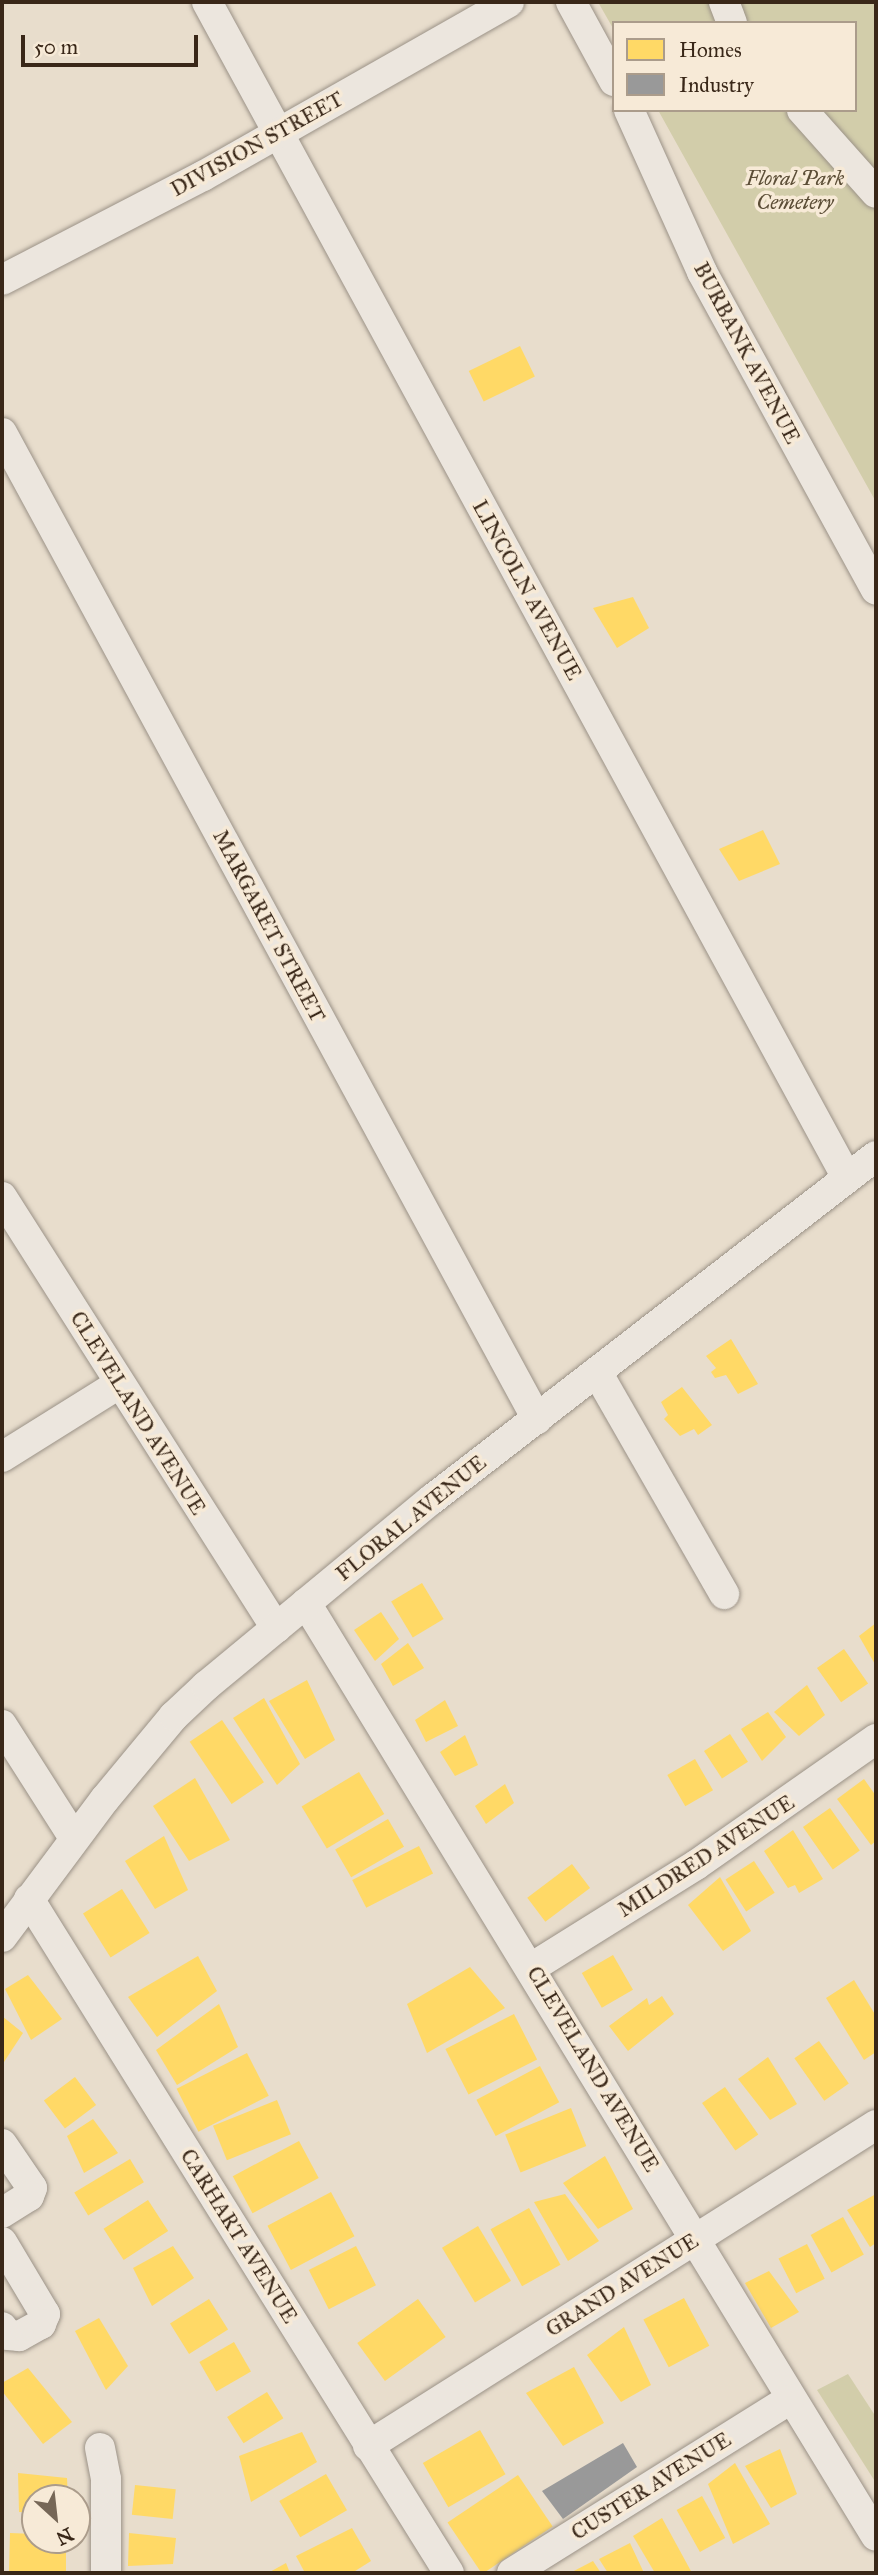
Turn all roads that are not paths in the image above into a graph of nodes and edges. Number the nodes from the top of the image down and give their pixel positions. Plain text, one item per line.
1 (207, 2) edge
2 (509, 2) edge
3 (571, 2) edge
4 (724, 2) edge
5 (731, 21) edge
6 (612, 77) edge
7 (630, 112) edge
8 (804, 112) edge
9 (279, 134) junction
10 (876, 193) edge
11 (2, 280) edge
12 (2, 433) edge
13 (876, 590) edge
14 (876, 1156) edge
15 (847, 1178) junction
16 (2, 1196) edge
17 (597, 1372) junction
18 (119, 1384) junction
19 (537, 1419) junction
20 (2, 1457) edge
21 (724, 1594) dead end
22 (306, 1603) junction
23 (276, 1628) junction
24 (2, 1725) edge
25 (876, 1739) edge
26 (74, 1838) junction
27 (29, 1899) junction
28 (2, 1937) edge
29 (531, 1968) junction
30 (876, 2125) edge
31 (2, 2144) edge
32 (2, 2213) edge
33 (695, 2239) junction
34 (2, 2242) edge
35 (2, 2326) edge
36 (789, 2400) junction
37 (368, 2446) junction
38 (100, 2448) dead end
39 (876, 2536) edge
40 (106, 2573) edge
41 (449, 2573) edge
42 (512, 2573) edge

1 - 9 street, LINCOLN AVENUE
2 - 9 street, DIVISION STREET
3 - 6 street
4 - 5 street
7 - 13 street, BURBANK AVENUE
8 - 10 street
9 - 11 street, DIVISION STREET
9 - 15 street, LINCOLN AVENUE
12 - 19 street, MARGARET STREET
14 - 15 street, FLORAL AVENUE
15 - 17 street, FLORAL AVENUE
16 - 18 street, CLEVELAND AVENUE
17 - 19 street, FLORAL AVENUE
17 - 21 street
18 - 20 street
18 - 23 street, CLEVELAND AVENUE
19 - 22 street, FLORAL AVENUE
22 - 23 street, FLORAL AVENUE
22 - 29 street, CLEVELAND AVENUE
23 - 26 street, FLORAL AVENUE
24 - 26 street
25 - 29 street, MILDRED AVENUE
26 - 27 street, FLORAL AVENUE
27 - 28 street, FLORAL AVENUE
27 - 37 street, CARHART AVENUE
29 - 33 street, CLEVELAND AVENUE
30 - 33 street, GRAND AVENUE
31 - 32 street
33 - 36 street, CLEVELAND AVENUE
33 - 37 street, GRAND AVENUE
34 - 35 street
36 - 39 street, CLEVELAND AVENUE
36 - 42 street, CUSTER AVENUE
37 - 41 street, CARHART AVENUE
38 - 40 street

